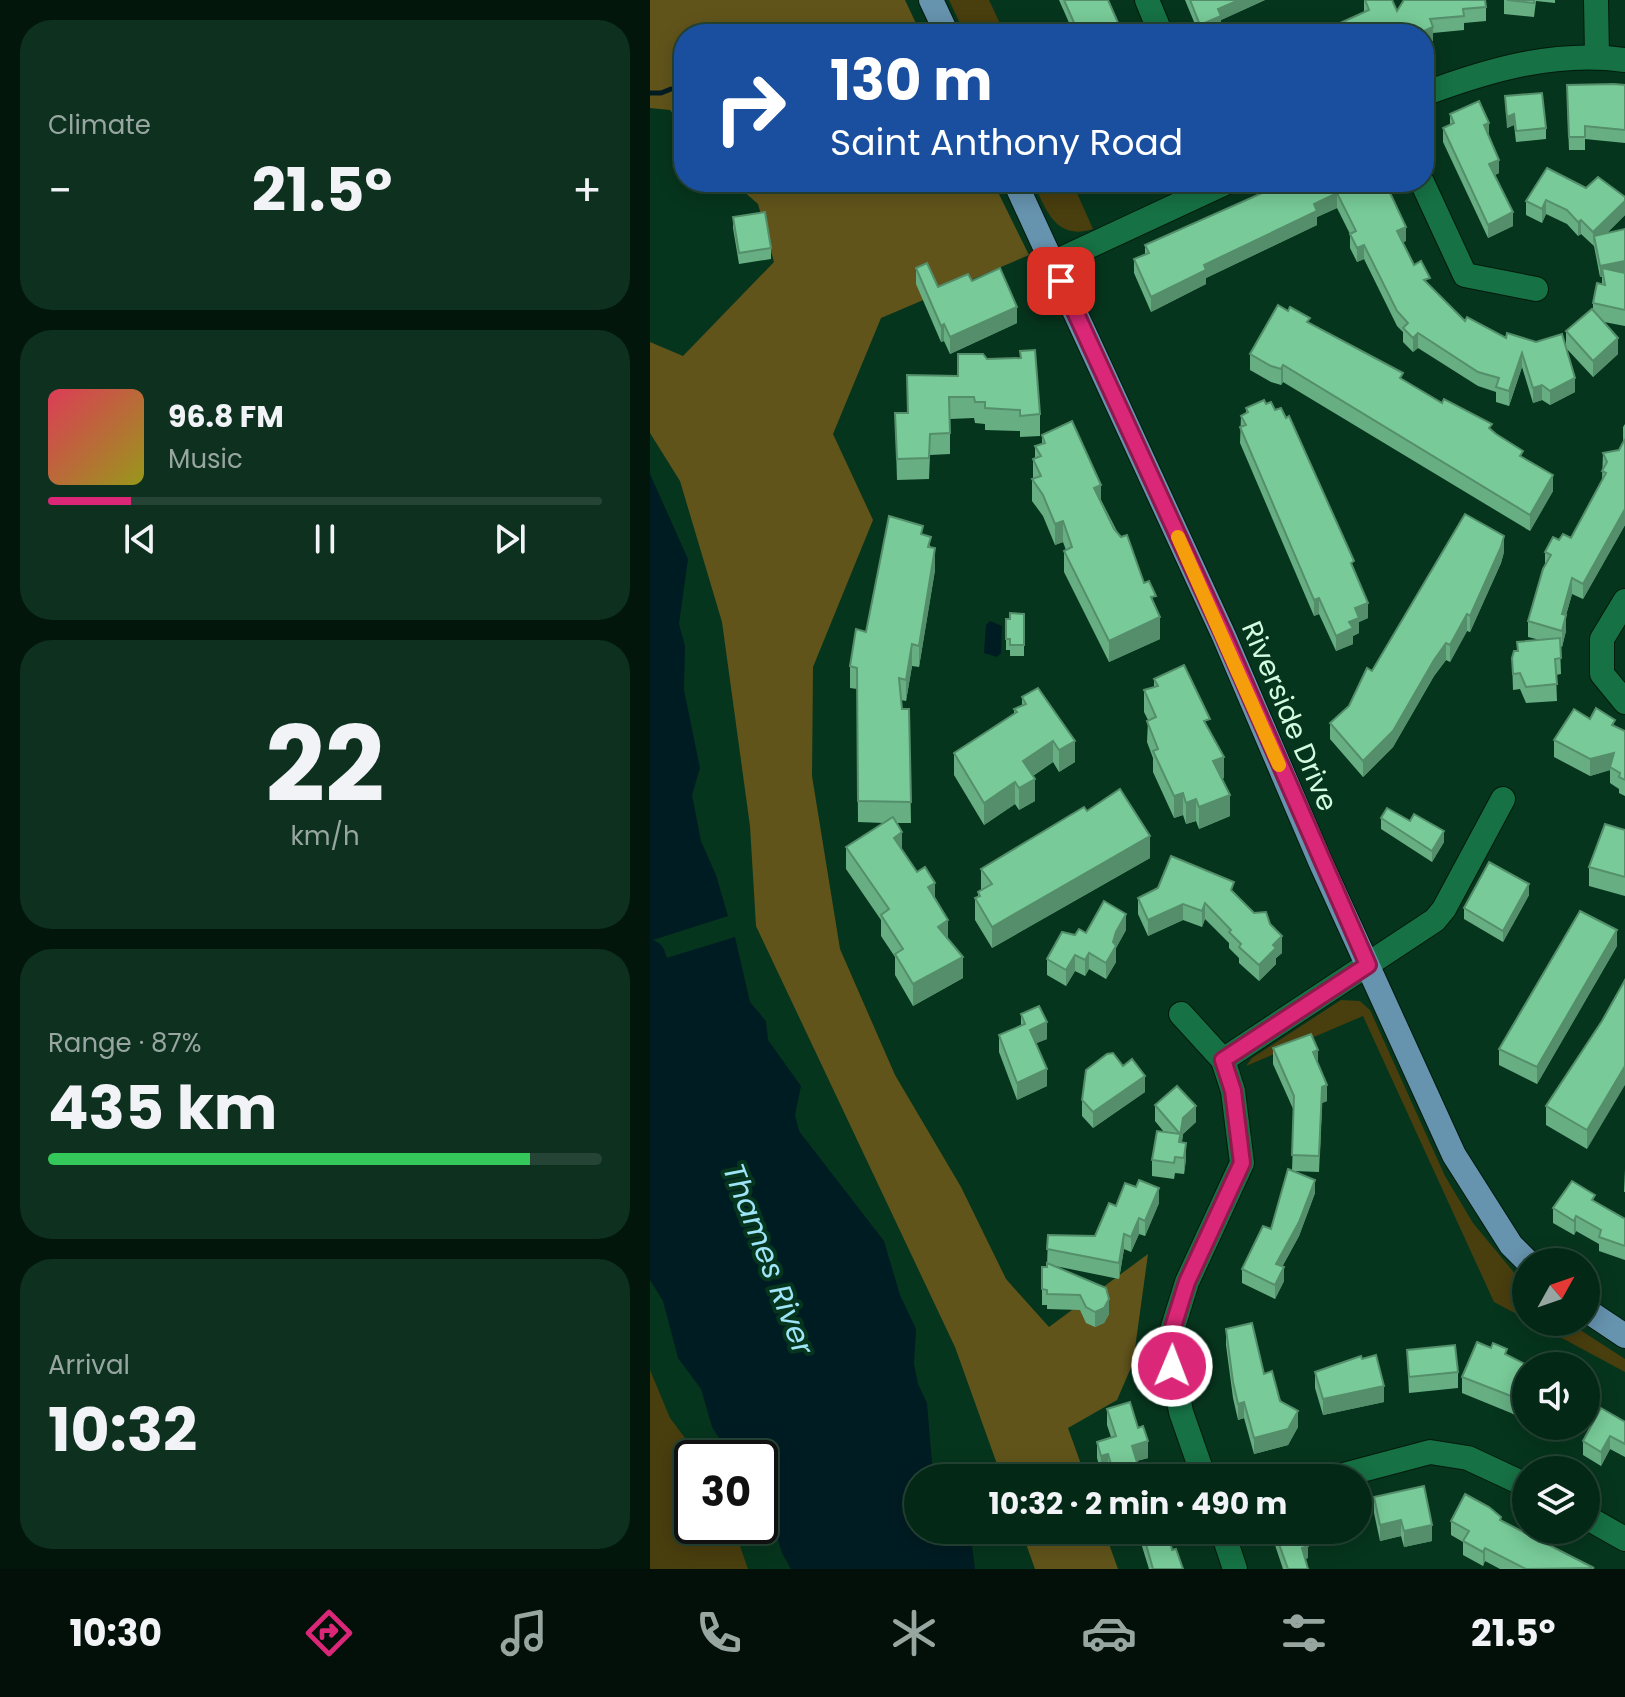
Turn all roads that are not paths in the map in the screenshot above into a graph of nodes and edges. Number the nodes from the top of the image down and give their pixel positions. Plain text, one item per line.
1 (931, 0) edge
2 (1147, 0) edge
3 (1596, 0) edge
4 (942, 24) edge
5 (1157, 24) edge
6 (1597, 56) junction
7 (1625, 60) edge
8 (1434, 90) edge
9 (1020, 192) edge
10 (1204, 192) edge
11 (1427, 192) edge
12 (1053, 263) junction
13 (1536, 289) dead end
14 (1625, 601) edge
15 (1625, 702) edge
16 (1503, 799) dead end
17 (1368, 965) junction
18 (1181, 1014) dead end
19 (1223, 1060) junction
20 (1514, 1248) edge
21 (1600, 1319) edge
22 (1625, 1336) edge
23 (1199, 1464) edge
24 (1372, 1467) edge
25 (1512, 1478) edge
26 (1600, 1525) edge
27 (1625, 1539) edge
28 (1227, 1544) edge
29 (1235, 1569) edge

1 - 4 main road
2 - 5 street
3 - 6 street
6 - 7 street
6 - 8 street
9 - 12 main road, Riverside Drive
10 - 12 street
11 - 13 street
12 - 17 main road, Riverside Drive
14 - 15 street
16 - 17 street
17 - 19 street
17 - 20 main road, Riverside Drive
18 - 19 street
19 - 23 street
21 - 22 main road
24 - 25 street
26 - 27 street
28 - 29 street

